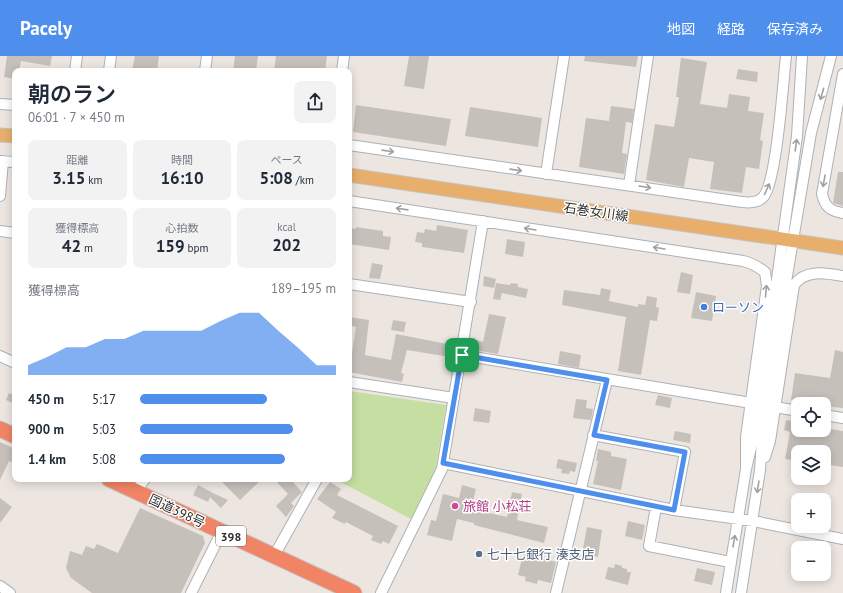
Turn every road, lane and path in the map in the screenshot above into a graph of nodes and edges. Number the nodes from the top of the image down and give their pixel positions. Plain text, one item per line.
1 (77, 56) edge
2 (111, 56) edge
3 (207, 56) edge
4 (344, 56) edge
5 (564, 56) edge
6 (648, 56) edge
7 (786, 56) edge
8 (802, 56) edge
9 (831, 56) edge
10 (75, 68) edge
11 (109, 68) edge
12 (205, 68) edge
13 (342, 68) edge
14 (843, 74) edge
15 (0, 104) edge
16 (12, 105) edge
17 (0, 135) edge
18 (12, 136) edge
19 (352, 145) edge
20 (1, 161) edge
21 (12, 162) edge
22 (546, 174) junction
23 (352, 175) edge
24 (630, 185) junction
25 (0, 196) edge
26 (352, 201) edge
27 (843, 213) edge
28 (484, 221) junction
29 (0, 231) edge
30 (12, 233) edge
31 (788, 240) junction
32 (843, 248) edge
33 (843, 276) edge
34 (352, 284) edge
35 (471, 302) junction
36 (462, 355) junction
37 (0, 356) edge
38 (12, 362) edge
39 (607, 380) junction
40 (352, 382) edge
41 (454, 398) junction
42 (751, 403) junction
43 (775, 407) junction
44 (791, 410) edge
45 (831, 416) edge
46 (843, 418) edge
47 (0, 429) edge
48 (12, 435) edge
49 (594, 435) junction
50 (443, 463) junction
51 (746, 469) junction
52 (760, 470) junction
53 (116, 482) edge
54 (143, 482) edge
55 (315, 482) edge
56 (136, 491) junction
57 (580, 492) junction
58 (656, 507) junction
59 (674, 510) junction
60 (738, 520) junction
61 (753, 522) junction
62 (222, 532) junction
63 (843, 539) edge
64 (274, 556) junction
65 (730, 562) junction
66 (0, 586) edge
67 (10, 593) edge
68 (191, 593) edge
69 (354, 593) edge
70 (381, 593) edge
71 (556, 593) edge
72 (726, 593) edge
73 (741, 593) edge

1 - 10 street
2 - 11 street
3 - 12 street
4 - 13 street
5 - 22 street
6 - 24 street
24 -> 7 street
31 -> 8 street
9 -> 31 street
14 -> 27 street
15 - 16 street
17 - 18 main road
19 -> 22 street
20 - 21 street
20 - 25 street
22 - 24 street
23 - 31 main road, 石巻女川線
28 -> 26 street
28 - 35 street
42 -> 28 street
29 - 30 street
31 - 32 main road, 石巻女川線
31 - 51 street
31 - 52 street
33 - 43 street
34 - 35 street
35 - 36 street
36 - 39 street
36 - 41 street
37 - 38 street
39 - 42 street
39 - 49 street
40 - 41 street
41 - 50 street
42 - 51 street
43 - 44 street
43 - 52 street
45 - 46 street
47 - 48 highway
49 - 57 street
49 - 59 street
50 - 57 street
50 - 70 street
51 - 60 street
52 -> 61 street
53 - 56 highway, 国道398号 / 398
54 - 56 street
55 - 64 street
56 - 62 highway, 国道398号 / 398
57 - 58 street
57 - 71 street
58 - 59 street
58 - 65 street
59 - 60 street
60 - 61 street
65 -> 60 street
61 - 63 street
61 - 73 street
62 - 64 highway, 国道398号 / 398
62 - 68 street
64 - 69 highway, 国道398号 / 398
65 - 72 street
66 - 67 street

